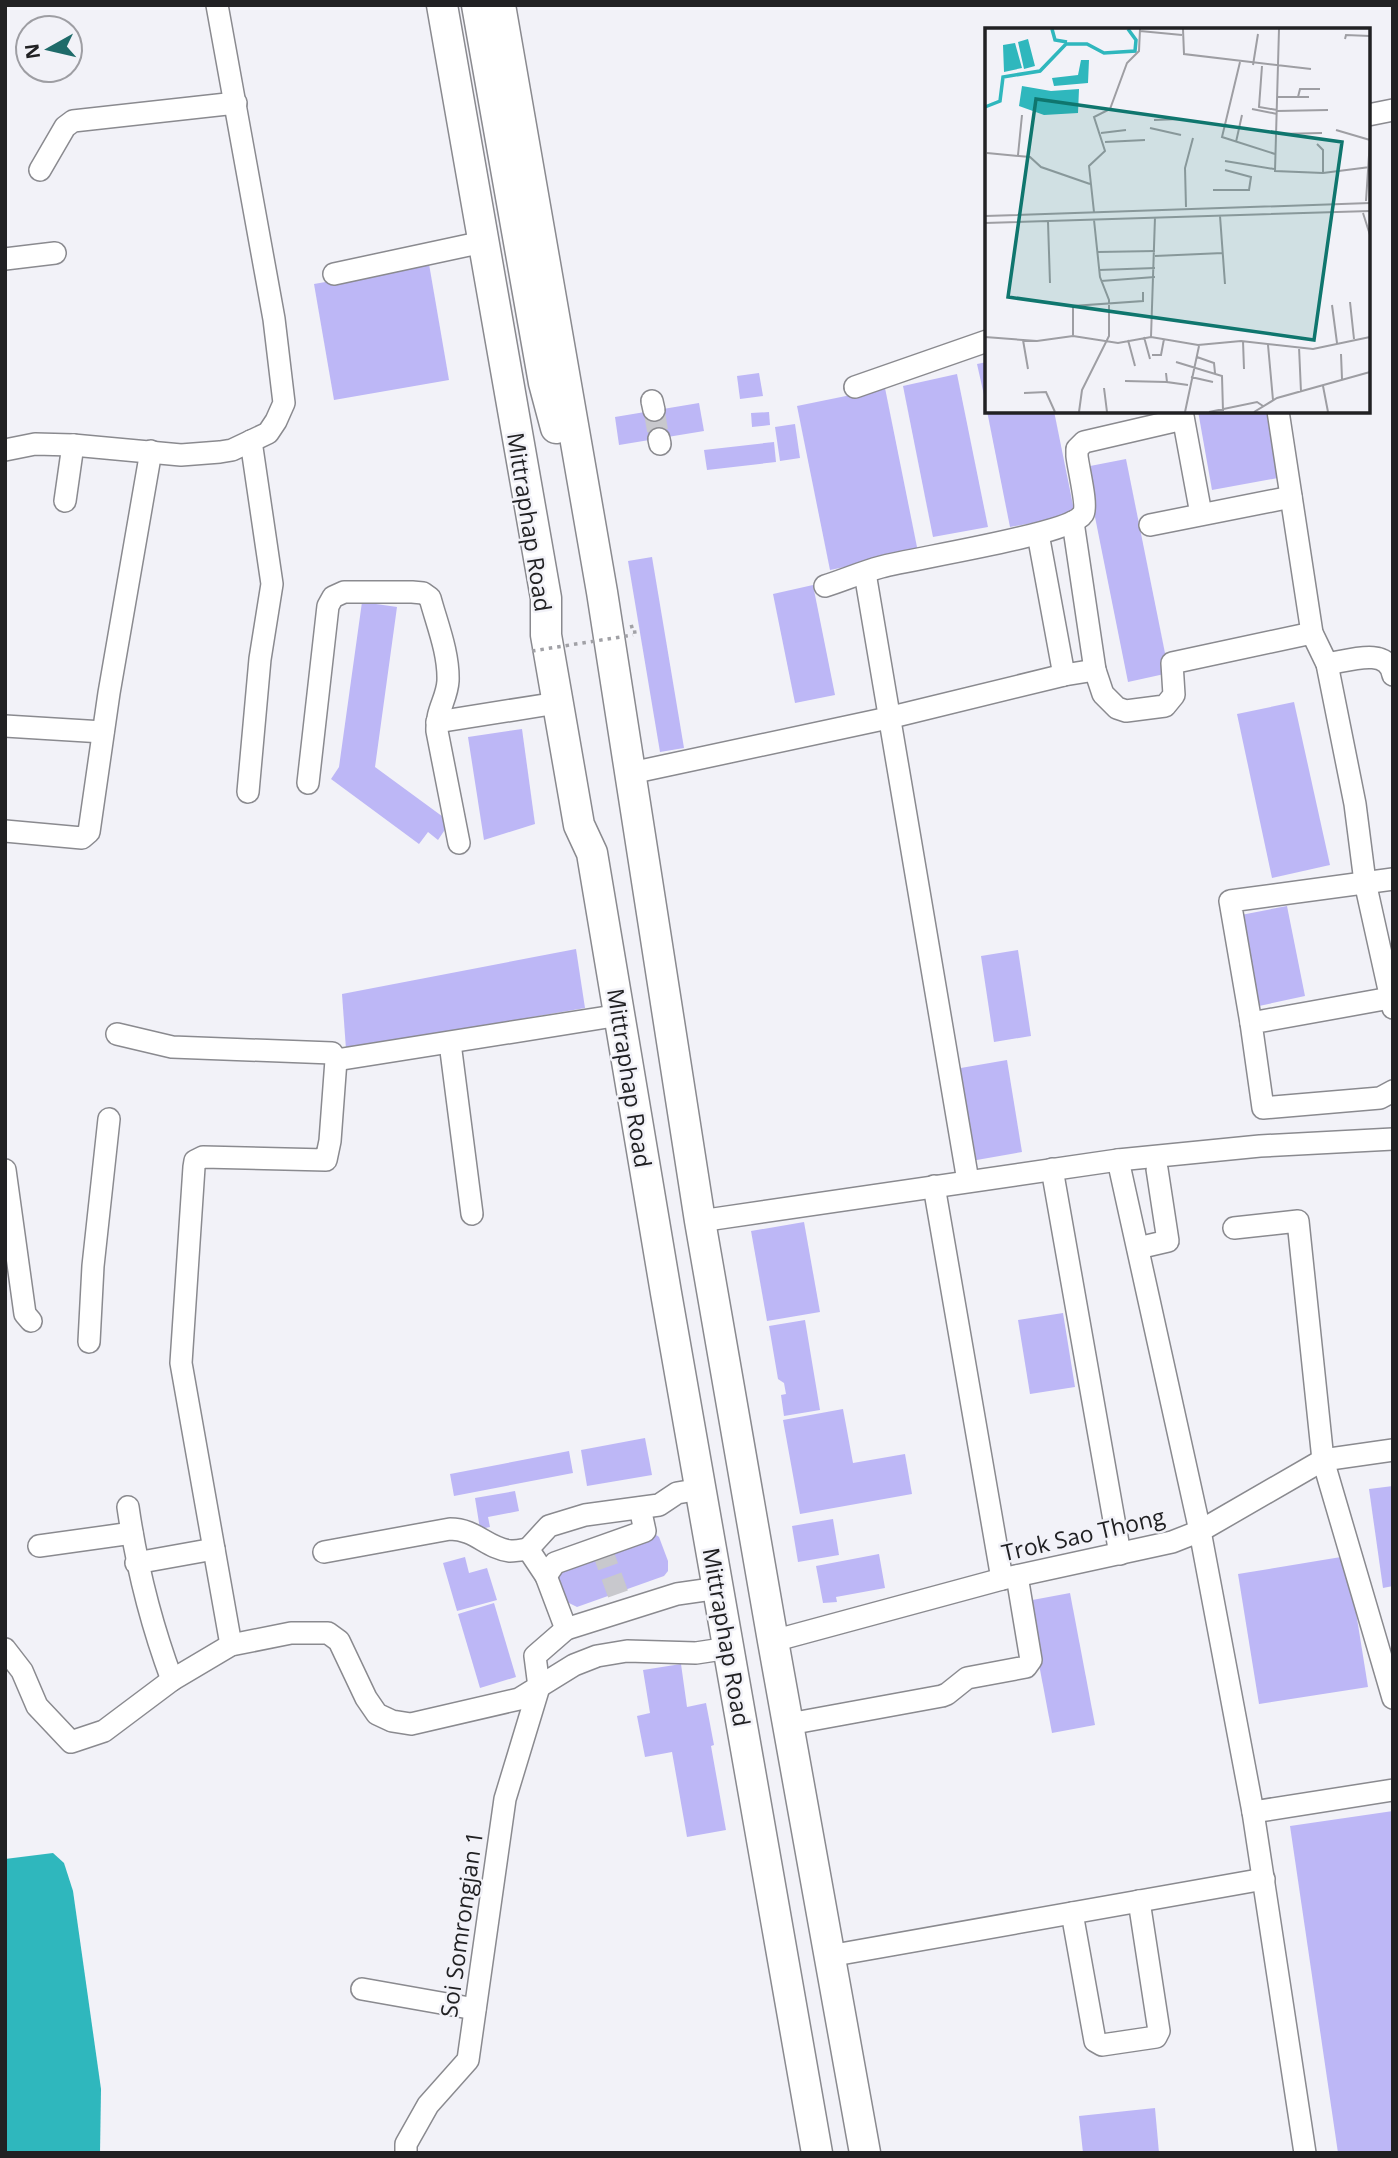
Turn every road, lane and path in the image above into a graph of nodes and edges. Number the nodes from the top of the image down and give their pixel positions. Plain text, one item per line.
1 (217, 5) edge
2 (442, 5) edge
3 (477, 5) edge
4 (500, 5) edge
5 (236, 103) junction
6 (1393, 110) edge
7 (1370, 115) edge
8 (40, 170) dead end
9 (483, 242) junction
10 (55, 253) dead end
11 (5, 259) edge
12 (334, 274) dead end
13 (985, 342) edge
14 (855, 387) dead end
15 (1278, 413) edge
16 (1183, 415) edge
17 (251, 442) junction
18 (72, 445) junction
19 (5, 450) edge
20 (151, 451) junction
21 (1291, 497) junction
22 (65, 501) dead end
23 (1201, 514) junction
24 (1073, 522) junction
25 (1150, 525) dead end
26 (1038, 534) junction
27 (865, 573) junction
28 (825, 586) dead end
29 (602, 592) junction
30 (634, 626) dead end
31 (1312, 633) junction
32 (532, 651) dead end
33 (1327, 664) junction
34 (1095, 670) junction
35 (1064, 674) junction
36 (1393, 675) edge
37 (557, 703) junction
38 (888, 718) junction
39 (437, 722) junction
40 (5, 726) edge
41 (103, 732) junction
42 (631, 773) junction
43 (308, 783) dead end
44 (248, 792) dead end
45 (5, 831) edge
46 (459, 844) dead end
47 (1393, 879) edge
48 (1365, 882) junction
49 (1391, 1003) edge
50 (620, 1015) junction
51 (1251, 1023) junction
52 (117, 1034) dead end
53 (450, 1043) junction
54 (336, 1060) junction
55 (1393, 1091) edge
56 (109, 1119) dead end
57 (1393, 1139) edge
58 (1118, 1160) junction
59 (1052, 1169) junction
60 (1157, 1169) dead end
61 (5, 1170) edge
62 (968, 1181) junction
63 (934, 1186) junction
64 (8, 1211) edge
65 (472, 1214) dead end
66 (700, 1221) junction
67 (1234, 1228) dead end
68 (1138, 1248) junction
69 (31, 1321) dead end
70 (89, 1342) dead end
71 (1393, 1450) edge
72 (1323, 1460) junction
73 (701, 1489) junction
74 (128, 1507) dead end
75 (640, 1508) junction
76 (1200, 1531) junction
77 (132, 1533) junction
78 (39, 1546) dead end
79 (214, 1549) junction
80 (528, 1549) junction
81 (324, 1552) dead end
82 (1120, 1554) junction
83 (136, 1563) junction
84 (546, 1576) junction
85 (1009, 1578) junction
86 (719, 1588) junction
87 (566, 1629) junction
88 (773, 1641) junction
89 (231, 1644) junction
90 (729, 1648) junction
91 (5, 1649) edge
92 (172, 1679) junction
93 (539, 1687) junction
94 (1393, 1698) edge
95 (789, 1724) junction
96 (1393, 1790) edge
97 (1253, 1812) junction
98 (1264, 1880) junction
99 (1139, 1901) junction
100 (1072, 1913) junction
101 (829, 1956) junction
102 (362, 1989) dead end
103 (475, 2009) junction
104 (405, 2153) edge
105 (817, 2153) edge
106 (865, 2153) edge
107 (1305, 2153) edge

1 - 5 street
2 - 9 highway, Mittraphap Road
3 - 29 highway
4 - 29 highway, Mittraphap Road
5 - 8 street
5 - 17 street
6 - 7 street
9 - 12 street
9 - 37 highway, Mittraphap Road
10 - 11 street
13 - 14 street
15 - 21 street
16 - 23 street
16 - 24 street
17 - 20 street
17 - 44 street
18 - 19 street
18 - 20 street
18 - 22 street
20 - 41 street
21 - 23 street
21 - 31 street
23 - 25 street
24 - 26 street
24 - 34 street
26 - 27 street
26 - 35 street
27 - 28 street
27 - 38 street
29 - 42 highway, Mittraphap Road
30 - 32 path, bridge
31 - 33 street
31 - 34 street
33 - 36 street
33 - 48 street
34 - 35 street
35 - 38 street
37 - 39 street
37 - 50 highway, Mittraphap Road
38 - 42 street
38 - 62 street
39 - 43 street
39 - 46 street
40 - 41 street
41 - 45 street
42 - 66 highway, Mittraphap Road
47 - 48 street
48 - 49 street
48 - 51 street
49 - 51 street
50 - 53 street
50 - 73 highway, Mittraphap Road
51 - 55 street
52 - 54 street
53 - 54 street
53 - 65 street
54 - 79 street
56 - 70 street
57 - 58 street
58 - 59 street
58 - 68 street
59 - 62 street
59 - 82 street
60 - 68 street
61 - 64 street
62 - 63 street
63 - 66 street
63 - 85 street
64 - 69 street
66 - 88 highway, Mittraphap Road
67 - 72 street
68 - 76 street
71 - 72 street, Trok Sao Thong
72 - 76 street, Trok Sao Thong
72 - 94 street
73 - 75 street
73 - 86 highway, Mittraphap Road
74 - 77 street
75 - 80 street
75 - 84 street
76 - 82 street, Trok Sao Thong
76 - 97 street
77 - 78 street
77 - 83 street
79 - 83 street
79 - 89 street
80 - 81 street
80 - 84 street
82 - 85 street, Trok Sao Thong
83 - 92 street
84 - 87 street
85 - 88 street, Trok Sao Thong
85 - 95 street
86 - 87 street
86 - 90 highway, Mittraphap Road
87 - 93 street, Soi Somrongjan 1
88 - 90 highway
88 - 95 highway, Mittraphap Road
89 - 92 street
89 - 93 street
90 - 93 street
90 - 105 highway, Mittraphap Road
91 - 92 street
93 - 103 street, Soi Somrongjan 1
95 - 101 highway, Mittraphap Road
96 - 97 street
97 - 98 street
98 - 99 street
98 - 107 street
99 - 100 street
99 - 100 street
100 - 101 street
101 - 106 highway, Mittraphap Road
102 - 103 street
103 - 104 street, Soi Somrongjan 1

